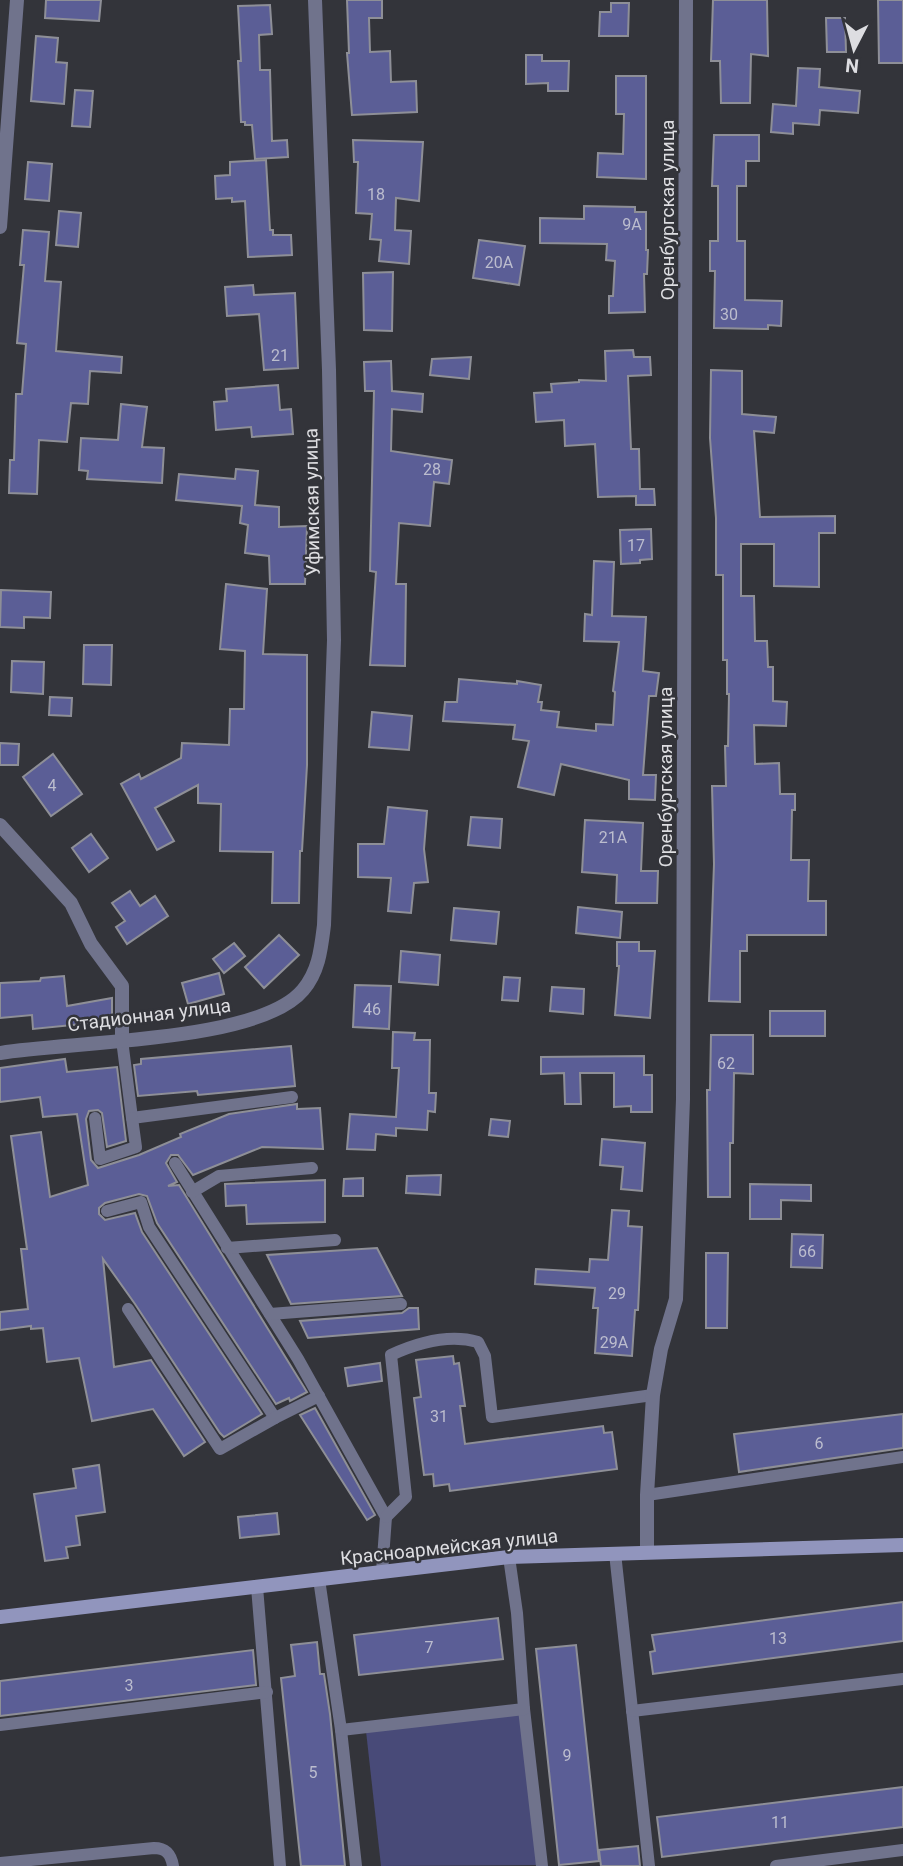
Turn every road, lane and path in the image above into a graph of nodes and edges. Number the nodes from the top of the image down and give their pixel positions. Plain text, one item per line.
1 (17, 0) edge
2 (315, 0) edge
3 (687, 0) edge
4 (0, 227) edge
5 (0, 825) edge
6 (298, 996) joint
7 (122, 1040) junction
8 (0, 1053) edge
9 (292, 1097) dead end
10 (94, 1118) dead end
11 (132, 1118) junction
12 (175, 1163) dead end
13 (312, 1168) dead end
14 (192, 1192) junction
15 (107, 1211) dead end
16 (335, 1240) dead end
17 (228, 1248) junction
18 (401, 1304) dead end
19 (128, 1309) dead end
20 (270, 1314) junction
21 (653, 1395) junction
22 (319, 1396) junction
23 (275, 1418) junction
24 (903, 1457) edge
25 (647, 1494) junction
26 (386, 1517) junction
27 (903, 1545) edge
28 (647, 1551) junction
29 (615, 1553) junction
30 (509, 1557) junction
31 (382, 1572) junction
32 (319, 1579) junction
33 (257, 1587) junction
34 (0, 1617) edge
35 (903, 1679) edge
36 (267, 1692) junction
37 (524, 1709) junction
38 (632, 1711) junction
39 (0, 1725) edge
40 (341, 1730) junction
41 (903, 1850) edge
42 (881, 1859) edge
43 (0, 1863) edge
44 (173, 1866) edge
45 (280, 1866) edge
46 (356, 1866) edge
47 (542, 1866) edge
48 (649, 1866) edge
49 (776, 1866) edge

1 - 4 street
2 - 6 street, Уфимская улица
3 - 21 street, Оренбургская улица
5 - 7 street
6 - 7 street, Стадионная улица
7 - 8 street, Стадионная улица
7 - 11 lane
9 - 11 lane
10 - 11 lane
12 - 14 lane
13 - 14 lane
14 - 17 lane
15 - 23 lane
16 - 17 lane
17 - 20 lane
18 - 20 lane
19 - 23 lane
20 - 22 lane
21 - 25 street, Оренбургская улица
21 - 26 lane
22 - 23 lane
22 - 26 lane
24 - 25 lane
25 - 28 street, Оренбургская улица
26 - 31 lane
27 - 28 street, Красноармейская улица
28 - 29 street, Красноармейская улица
29 - 30 street, Красноармейская улица
29 - 38 lane
30 - 31 street, Красноармейская улица
30 - 37 lane
31 - 32 street, Красноармейская улица
32 - 33 street, Красноармейская улица
32 - 40 lane
33 - 34 street, Красноармейская улица
33 - 36 lane
35 - 38 lane
36 - 39 lane
36 - 45 lane
37 - 40 lane
37 - 47 lane
38 - 48 lane
40 - 46 lane
41 - 42 lane
42 - 49 lane
43 - 44 lane

